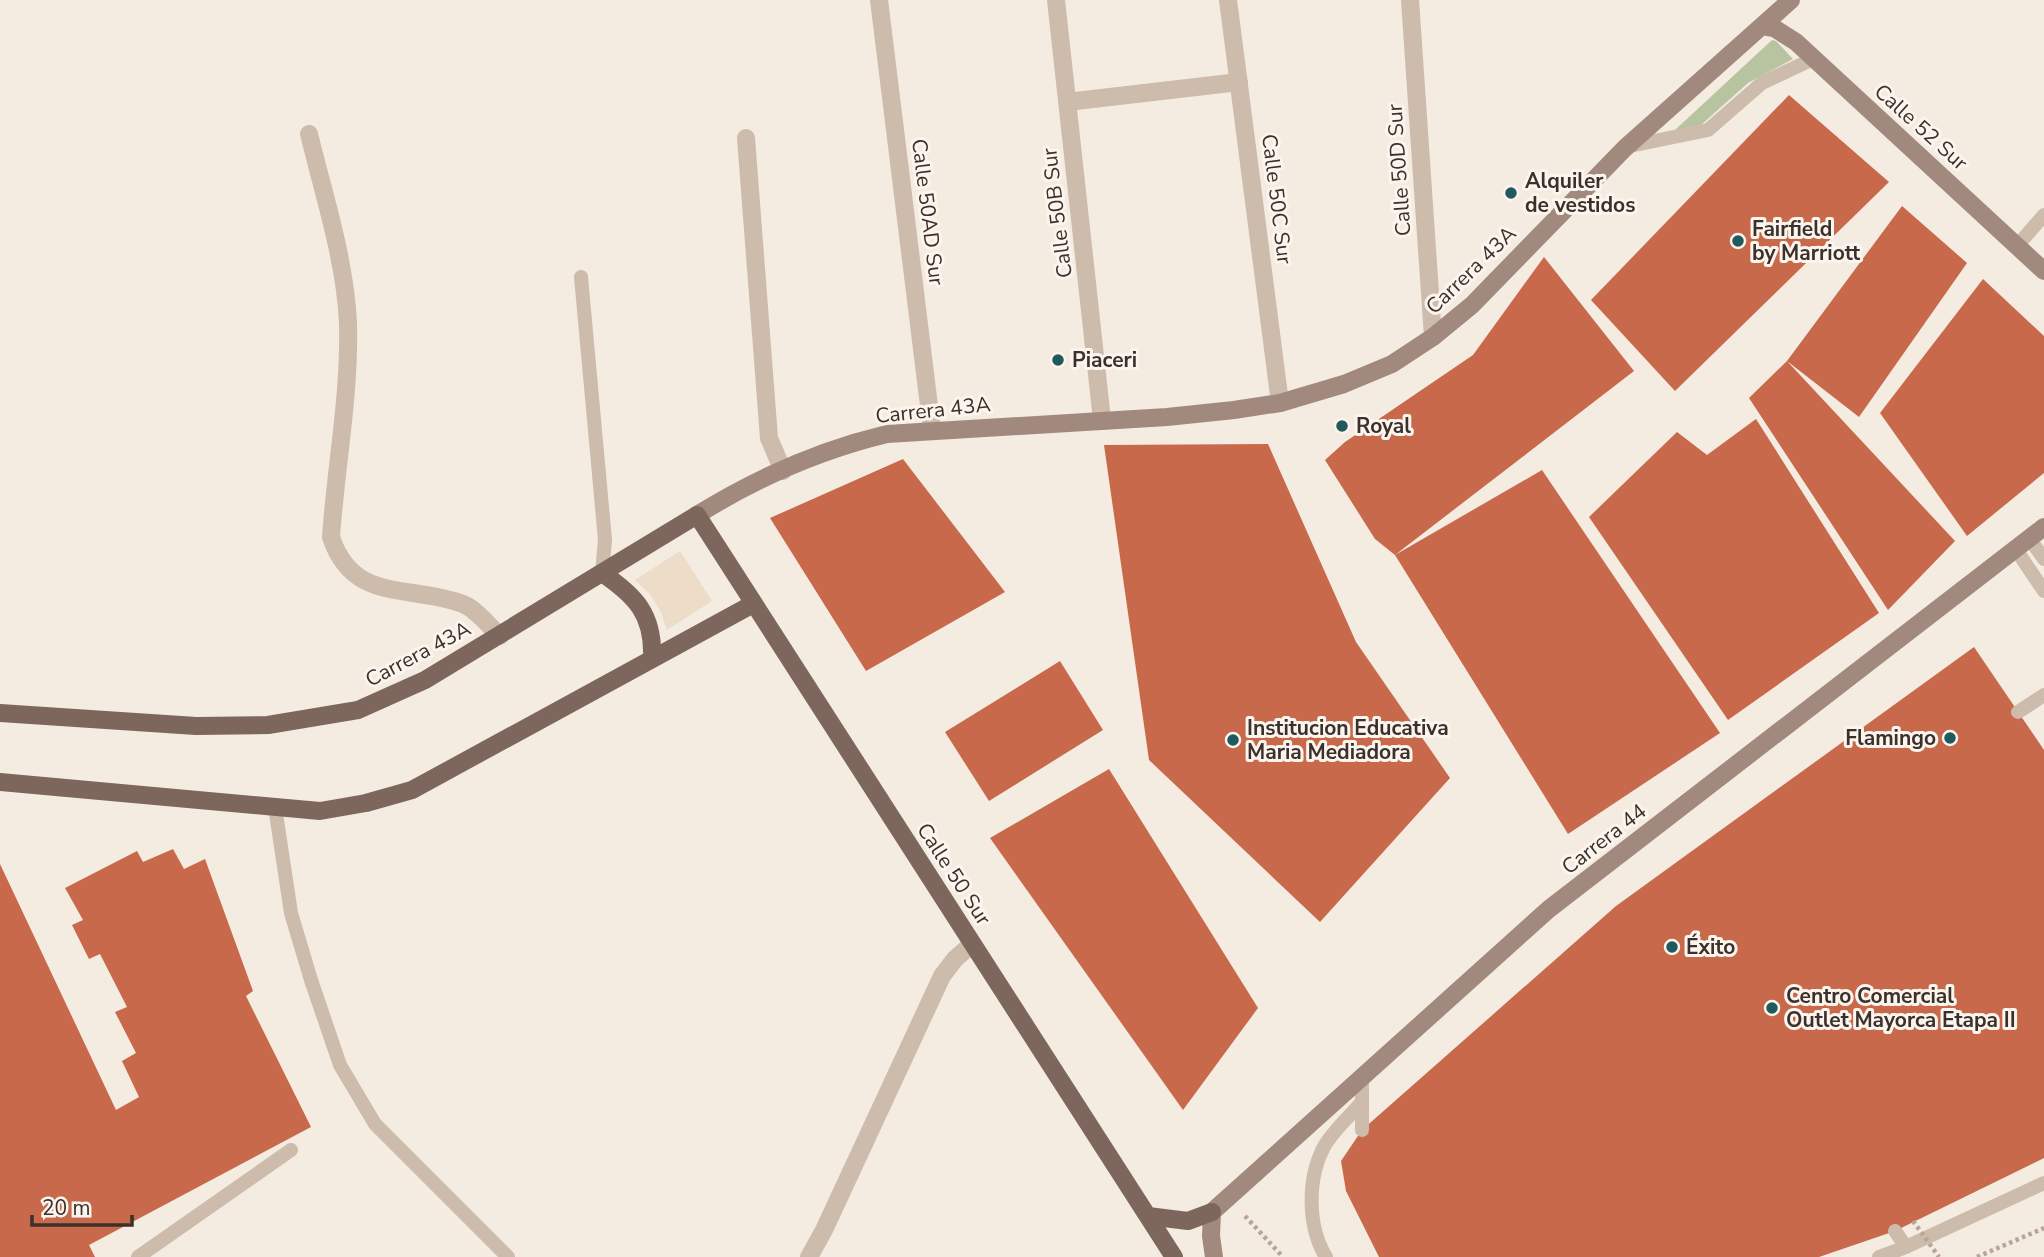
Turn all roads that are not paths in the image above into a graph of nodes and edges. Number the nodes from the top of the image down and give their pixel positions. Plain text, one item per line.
1 (879, 0) edge
2 (1056, 0) edge
3 (1228, 0) edge
4 (1410, 0) edge
5 (1791, 0) edge
6 (1762, 26) junction
7 (1813, 59) junction
8 (1239, 82) junction
9 (1067, 102) junction
10 (309, 134) dead end
11 (746, 138) dead end
12 (1625, 148) junction
13 (2044, 215) edge
14 (2017, 246) junction
15 (2044, 271) edge
16 (581, 277) dead end
17 (1433, 337) junction
18 (1280, 403) junction
19 (1102, 420) junction
20 (933, 430) junction
21 (783, 471) junction
22 (697, 515) junction
23 (2044, 527) edge
24 (2022, 543) junction
25 (2044, 559) edge
26 (602, 573) junction
27 (2044, 590) edge
28 (753, 604) junction
29 (500, 636) junction
30 (652, 659) junction
31 (2044, 695) edge
32 (2018, 712) dead end
33 (0, 713) edge
34 (0, 782) edge
35 (275, 807) junction
36 (972, 944) junction
37 (1362, 1080) junction
38 (1362, 1103) junction
39 (1362, 1130) dead end
40 (291, 1150) dead end
41 (2044, 1183) edge
42 (1213, 1212) junction
43 (1147, 1216) junction
44 (1895, 1231) dead end
45 (1906, 1247) junction
46 (138, 1257) edge
47 (508, 1257) edge
48 (809, 1257) edge
49 (1174, 1257) edge
50 (1214, 1257) edge
51 (1326, 1257) edge
52 (1879, 1257) edge

1 - 20 street, Calle 50AD Sur
2 - 9 street, Calle 50B Sur
3 - 8 street, Calle 50C Sur
4 - 17 street, Calle 50D Sur
5 - 6 main road, Carrera 43A
6 - 7 main road, Calle 52 Sur
6 - 12 main road, Carrera 43A
7 - 12 lane
7 - 14 main road, Calle 52 Sur
8 - 9 street
8 - 18 street, Calle 50C Sur
9 - 19 street, Calle 50B Sur
10 - 29 street
11 - 21 street
12 - 17 main road, Carrera 43A
13 - 14 lane
14 - 15 main road, Calle 52 Sur
16 - 26 lane
17 - 18 main road, Carrera 43A
18 - 19 main road, Carrera 43A
19 - 20 main road, Carrera 43A
20 - 21 main road, Carrera 43A
21 - 22 main road, Carrera 43A
22 - 26 main road, Carrera 43A
22 - 28 main road, Calle 50 Sur
23 - 24 main road, Carrera 44
24 - 25 lane
24 - 27 lane
24 - 37 main road, Carrera 44
26 - 29 main road, Carrera 43A
26 - 30 main road
28 - 30 main road
28 - 36 main road, Calle 50 Sur
29 - 33 main road, Carrera 43A
30 - 35 main road
31 - 32 lane
34 - 35 main road
35 - 47 lane
36 - 43 main road, Calle 50 Sur
36 - 48 street
37 - 38 lane
37 - 42 main road, Carrera 44
38 - 39 lane
38 - 51 lane
40 - 46 lane
41 - 45 lane
42 - 43 main road
42 - 50 main road
43 - 49 main road, Calle 50 Sur
44 - 45 lane
45 - 52 lane

